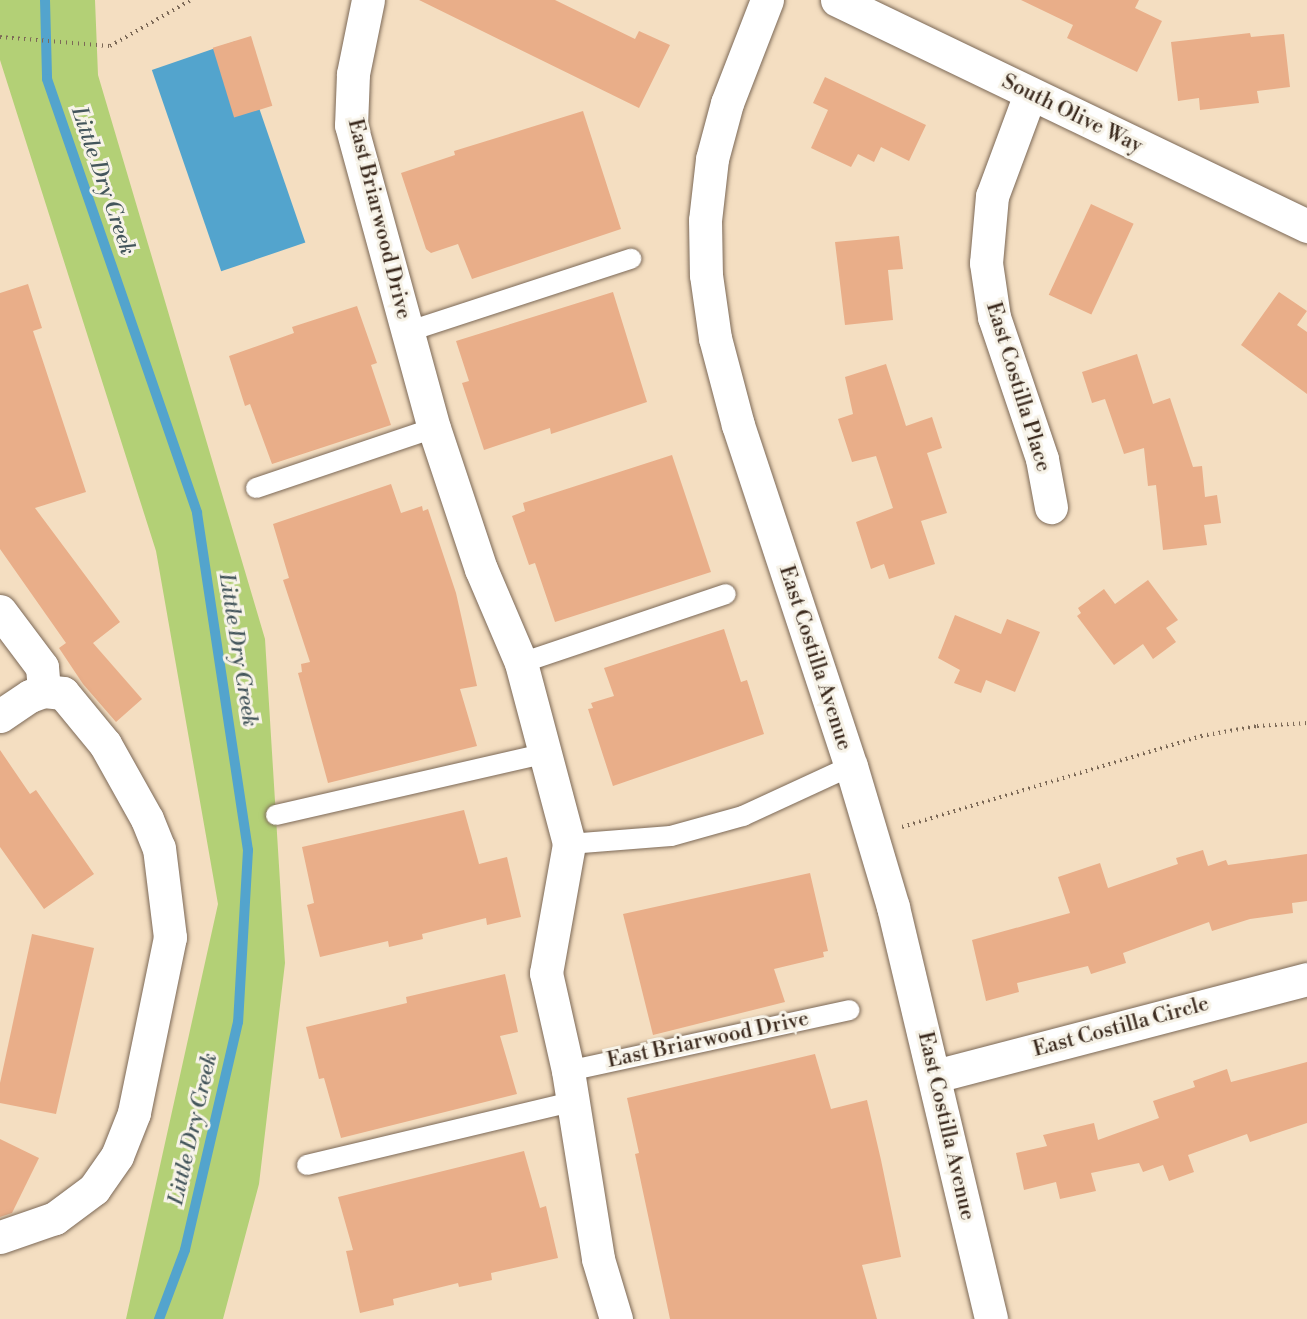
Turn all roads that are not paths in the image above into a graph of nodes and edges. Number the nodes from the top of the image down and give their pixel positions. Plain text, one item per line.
1 (368, 0) edge
2 (767, 0) edge
3 (837, 0) edge
4 (1030, 94) junction
5 (1305, 221) edge
6 (631, 258) dead end
7 (407, 332) junction
8 (434, 428) junction
9 (256, 488) dead end
10 (1051, 507) dead end
11 (726, 594) dead end
12 (0, 611) edge
13 (521, 663) junction
14 (44, 691) junction
15 (0, 716) edge
16 (546, 753) junction
17 (850, 766) junction
18 (276, 815) dead end
19 (569, 844) junction
20 (1307, 979) edge
21 (849, 1010) dead end
22 (935, 1076) junction
23 (570, 1086) junction
24 (307, 1165) dead end
25 (0, 1236) edge
26 (616, 1319) edge
27 (991, 1319) edge

1 - 7 street, East Briarwood Drive
2 - 17 street, East Costilla Avenue
3 - 4 street, South Olive Way
4 - 5 street, South Olive Way
4 - 10 street, East Costilla Place
6 - 7 lane, East Briarwood Drive
7 - 8 street, East Briarwood Drive
8 - 9 lane
8 - 13 street, East Briarwood Drive
11 - 13 lane
12 - 14 street
13 - 16 street, East Briarwood Drive
14 - 15 street
14 - 25 street
16 - 18 lane
16 - 19 street, East Briarwood Drive
17 - 19 lane
17 - 22 street, East Costilla Avenue
19 - 23 street, East Briarwood Drive
20 - 22 street, East Costilla Circle
21 - 23 lane, East Briarwood Drive
22 - 27 street, East Costilla Avenue
23 - 24 lane, East Briarwood Drive
23 - 26 street, East Briarwood Drive

